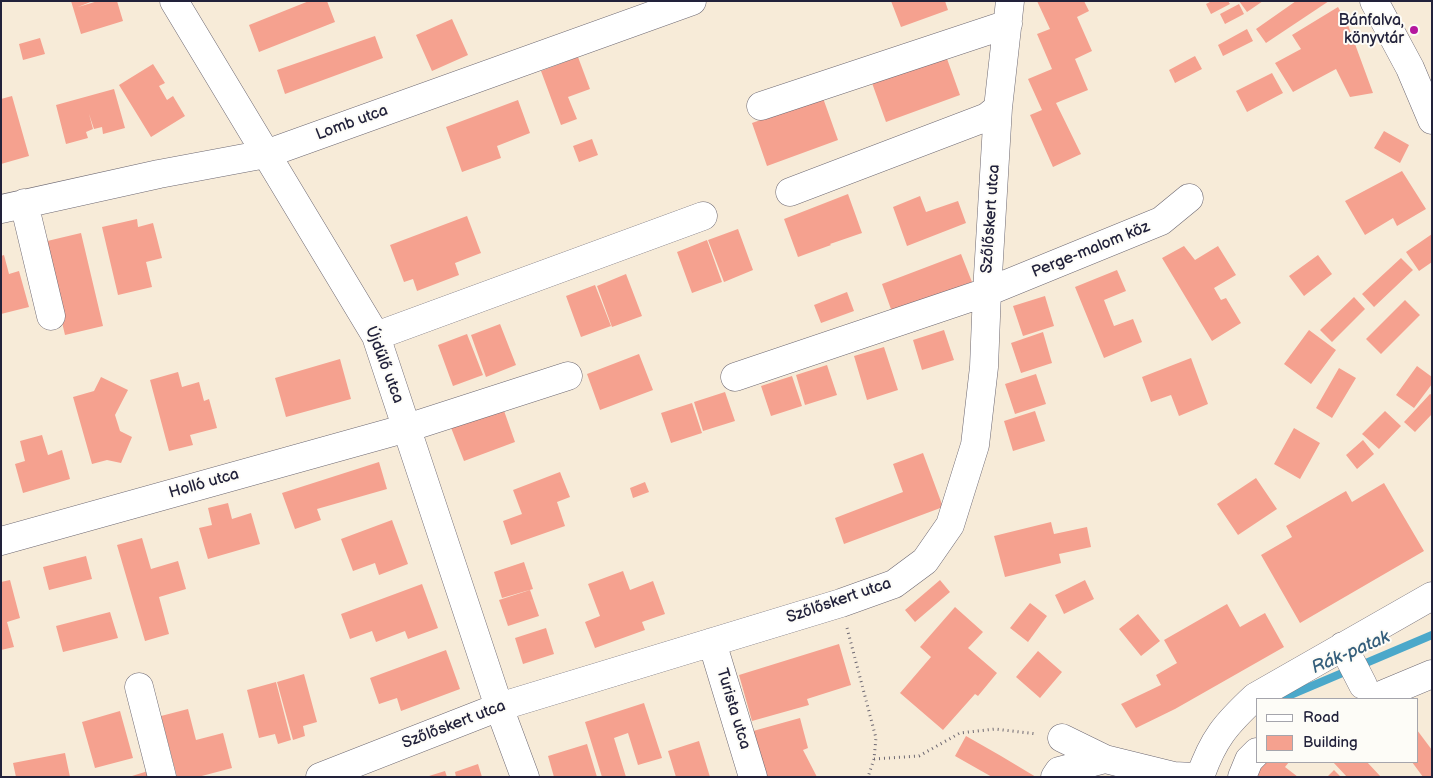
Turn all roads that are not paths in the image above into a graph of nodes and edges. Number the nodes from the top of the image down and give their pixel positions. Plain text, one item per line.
1 (174, 1) edge
2 (692, 1) edge
3 (1374, 1) edge
4 (1009, 13) edge
5 (761, 106) dead end
6 (998, 108) junction
7 (1432, 119) edge
8 (266, 154) junction
9 (790, 192) dead end
10 (1188, 198) dead end
11 (13, 206) edge
12 (703, 216) dead end
13 (987, 292) junction
14 (51, 316) dead end
15 (376, 336) junction
16 (568, 376) dead end
17 (734, 377) dead end
18 (407, 428) junction
19 (1, 541) edge
20 (1432, 596) edge
21 (712, 642) junction
22 (1432, 674) edge
23 (1361, 680) edge
24 (139, 687) dead end
25 (499, 708) junction
26 (1062, 738) road end
27 (1105, 759) junction
28 (162, 777) edge
29 (320, 777) edge
30 (525, 777) edge
31 (753, 777) edge
32 (1054, 777) edge
33 (1193, 777) edge
34 (1200, 777) edge

1 - 8 street, Újdűlő utca
2 - 8 street, Lomb utca
3 - 7 street
4 - 5 street
4 - 6 street, Szőlőskert utca
6 - 9 street
6 - 13 street, Szőlőskert utca
8 - 11 street, Lomb utca
8 - 15 street, Újdűlő utca
10 - 13 street, Perge-malom köz
11 - 14 street
12 - 15 street
13 - 17 street, Perge-malom köz
13 - 21 street, Szőlőskert utca
15 - 18 street, Újdűlő utca
16 - 18 street, Holló utca
18 - 19 street, Holló utca
18 - 25 street, Újdűlő utca
20 - 23 street
21 - 25 street, Szőlőskert utca
21 - 31 street, Turista utca
22 - 23 street
23 - 34 street
24 - 28 street
25 - 29 street, Szőlőskert utca
25 - 30 street, Újdűlő utca
26 - 27 street
27 - 32 street
27 - 33 street

